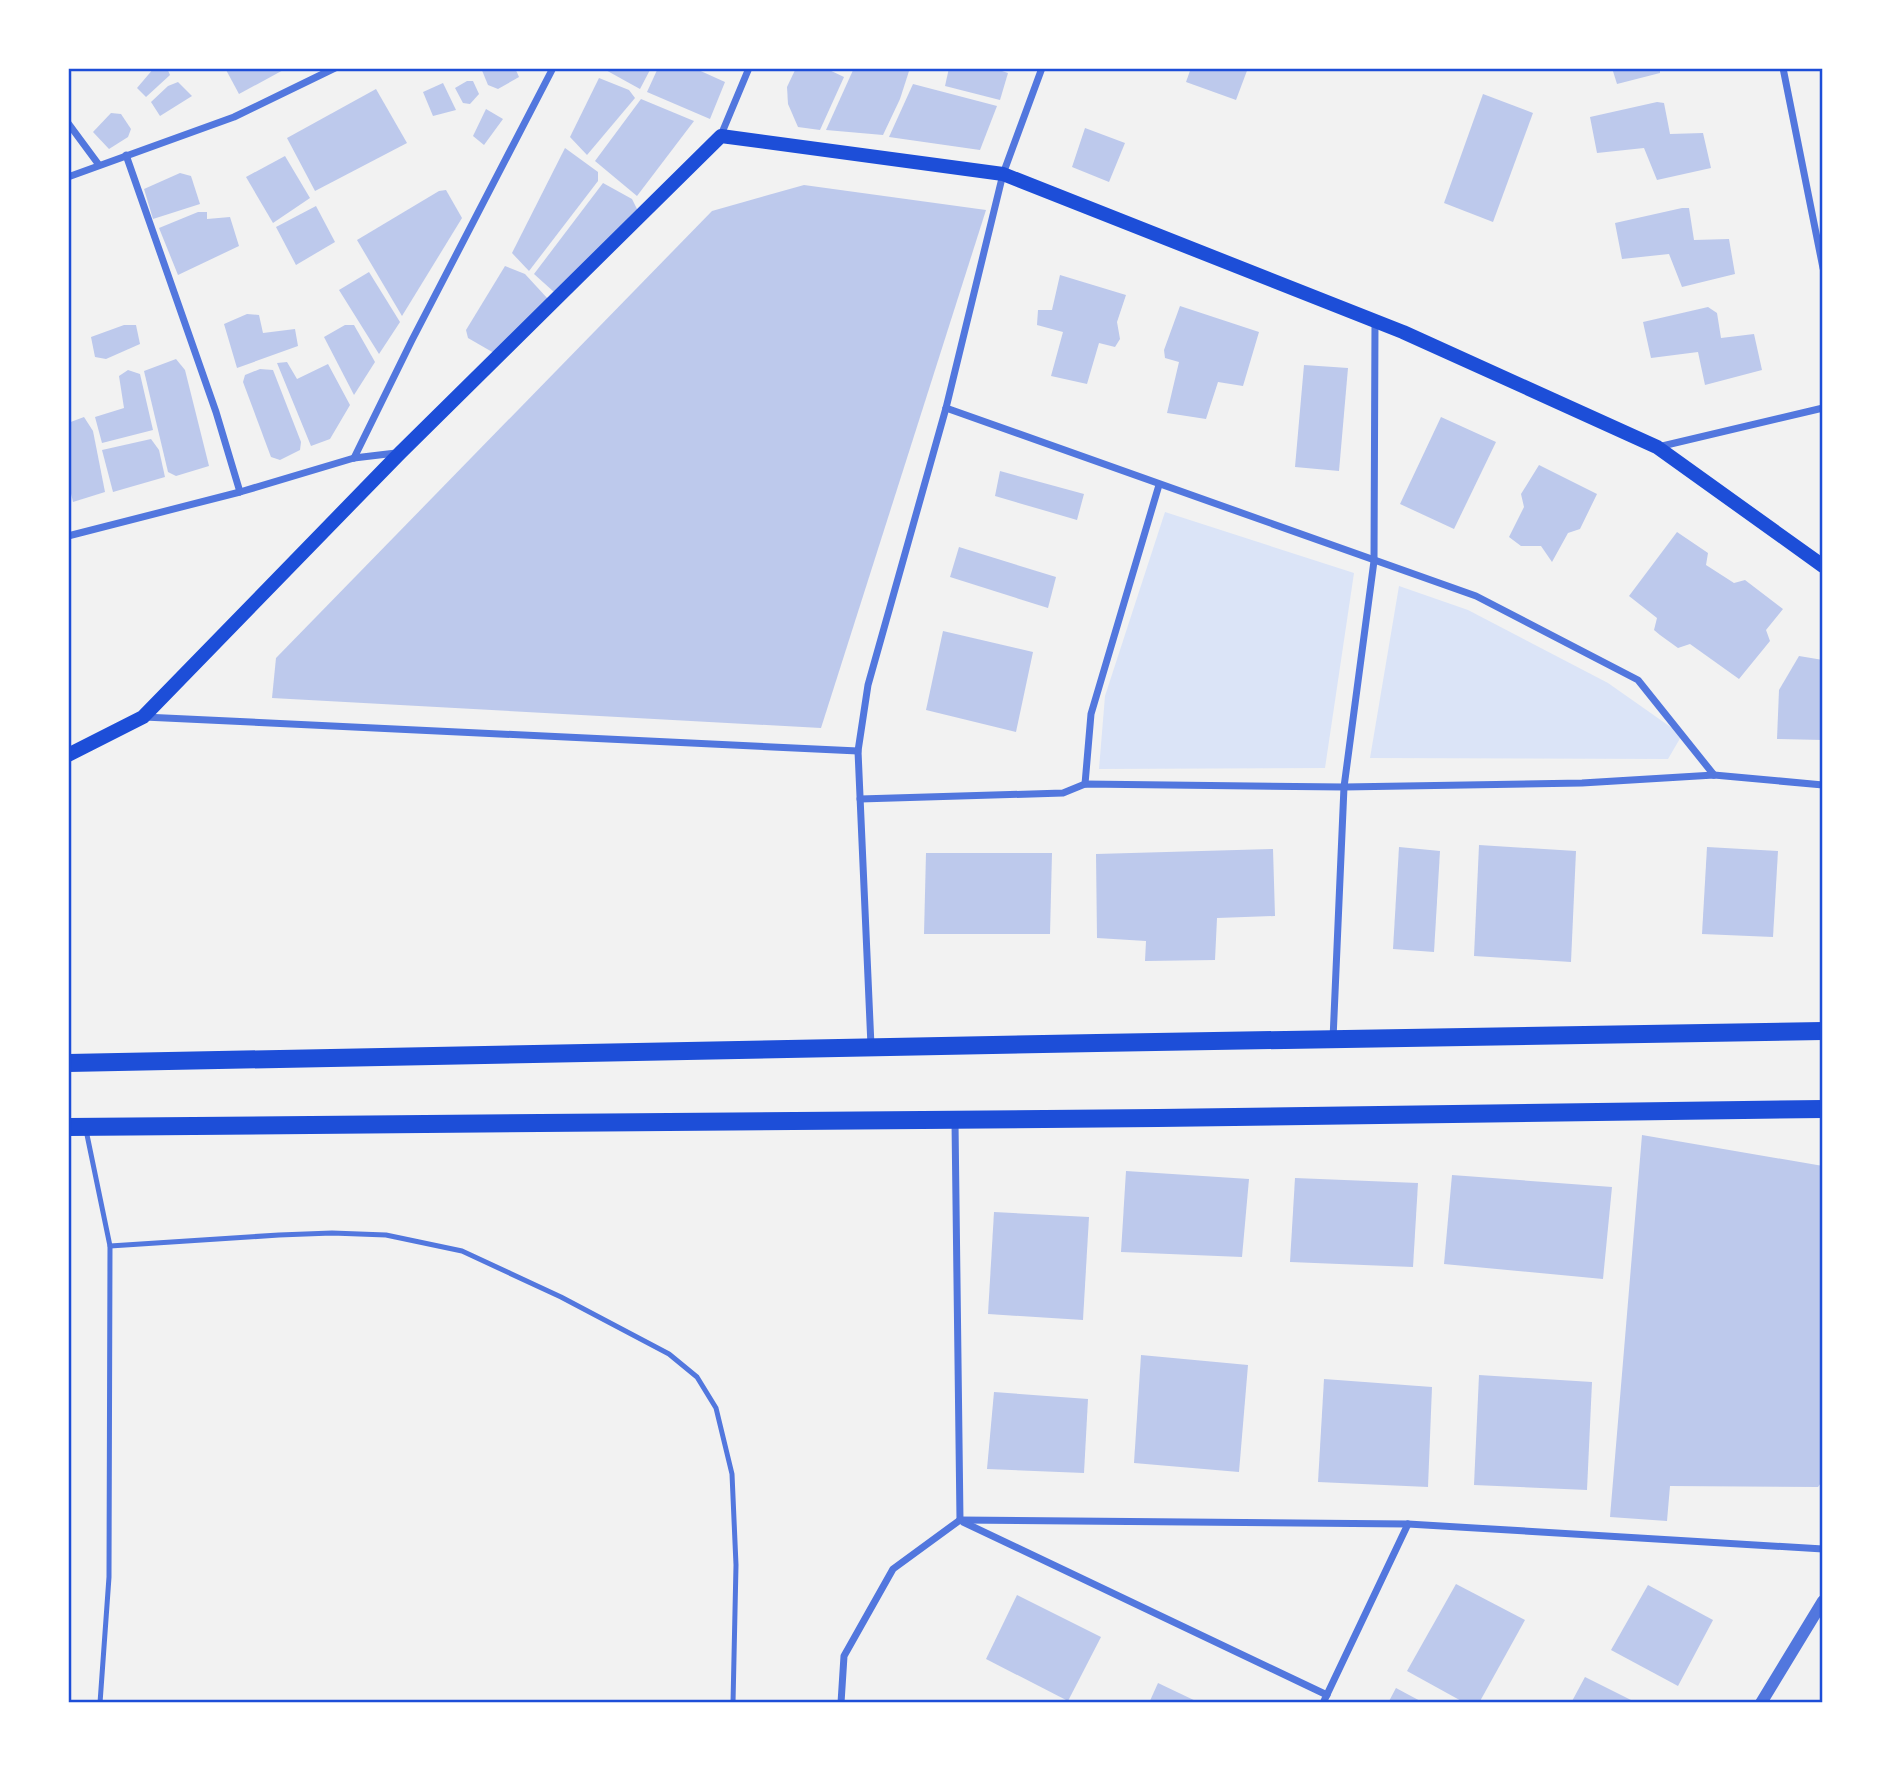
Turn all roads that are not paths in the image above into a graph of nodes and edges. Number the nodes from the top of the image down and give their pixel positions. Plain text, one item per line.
1 (335, 68) edge
2 (553, 68) edge
3 (749, 68) edge
4 (1042, 68) edge
5 (1783, 68) edge
6 (68, 123) edge
7 (721, 136) junction
8 (126, 155) junction
9 (99, 165) junction
10 (1003, 174) junction
11 (68, 177) edge
12 (1823, 268) edge
13 (1375, 322) junction
14 (946, 408) junction
15 (1823, 408) edge
16 (1657, 447) junction
17 (400, 453) junction
18 (354, 458) junction
19 (1159, 485) junction
20 (240, 492) junction
21 (68, 536) edge
22 (1374, 561) junction
23 (1823, 566) edge
24 (143, 717) junction
25 (859, 751) junction
26 (68, 755) edge
27 (1714, 775) junction
28 (1085, 785) junction
29 (1823, 785) edge
30 (1344, 787) junction
31 (860, 799) junction
32 (1823, 1031) edge
33 (1333, 1039) junction
34 (871, 1047) junction
35 (68, 1063) edge
36 (1823, 1109) edge
37 (956, 1120) junction
38 (77, 1127) edge
39 (110, 1246) junction
40 (960, 1520) junction
41 (1408, 1524) junction
42 (1823, 1549) edge
43 (1823, 1601) edge
44 (1325, 1699) edge
45 (100, 1703) edge
46 (733, 1703) edge
47 (841, 1703) edge
48 (1761, 1703) edge

1 - 8 street
2 - 18 street
3 - 7 street
4 - 10 street
5 - 12 street
6 - 9 street
7 - 10 main road
7 - 17 main road
8 - 9 street
8 - 20 street
9 - 11 street
10 - 13 main road
10 - 14 street
13 - 16 main road
13 - 22 street
14 - 19 street
14 - 25 street
15 - 16 street
16 - 23 main road
17 - 18 street
17 - 24 main road
18 - 20 street
19 - 22 street
19 - 28 street
20 - 21 street
22 - 27 street
22 - 30 street
24 - 25 street
24 - 26 main road
25 - 31 street
27 - 29 street
27 - 30 street
28 - 30 street
28 - 31 street
30 - 33 street
31 - 34 street
32 - 33 main road
33 - 34 main road
34 - 35 main road
36 - 37 main road
37 - 38 main road
37 - 40 street
38 - 39 lane
39 - 45 lane
39 - 46 lane
40 - 41 street
40 - 44 street
40 - 47 street
41 - 42 street
41 - 44 street
43 - 48 street

